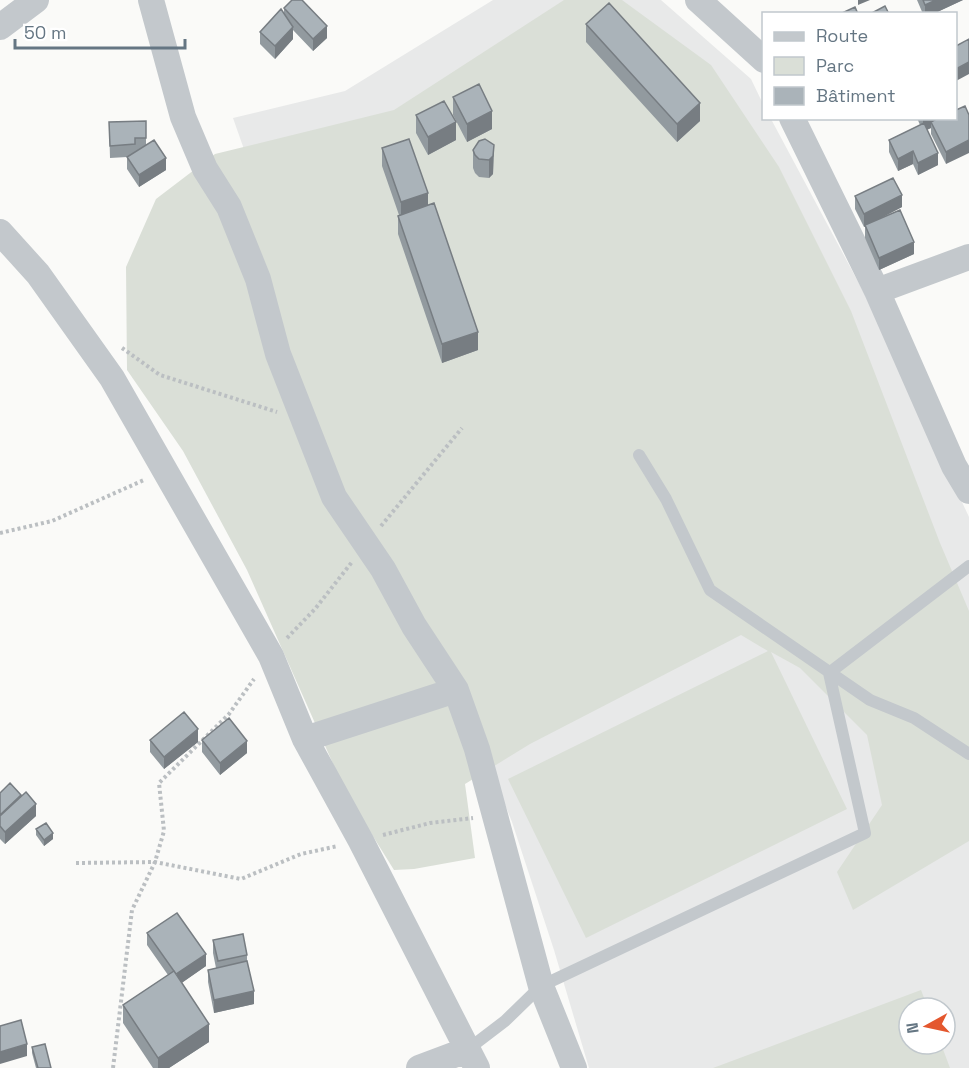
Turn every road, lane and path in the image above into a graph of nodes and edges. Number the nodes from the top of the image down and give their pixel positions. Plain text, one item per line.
1 (36, 0) edge
2 (151, 0) edge
3 (698, 0) edge
4 (0, 27) edge
5 (762, 58) edge
6 (793, 120) edge
7 (0, 232) edge
8 (969, 257) edge
9 (877, 291) junction
10 (112, 341) dead end
11 (302, 417) junction
12 (462, 428) dead end
13 (639, 455) dead end
14 (165, 472) junction
15 (969, 490) edge
16 (0, 533) edge
17 (366, 545) junction
18 (969, 566) edge
19 (271, 656) junction
20 (829, 673) junction
21 (456, 690) junction
22 (305, 739) junction
23 (969, 754) edge
24 (498, 823) junction
25 (361, 841) junction
26 (155, 862) junction
27 (76, 863) dead end
28 (541, 986) junction
29 (472, 1059) edge
30 (113, 1068) edge
31 (419, 1068) edge
32 (574, 1068) edge

1 - 4 street
2 - 11 street
3 - 5 street
6 - 9 street
7 - 14 street
8 - 9 street
9 - 15 street
10 - 11 path
11 - 17 street
12 - 17 path
13 - 20 lane
14 - 16 path
14 - 19 street
17 - 19 path
17 - 21 street
18 - 20 lane
19 - 22 street
19 - 26 path
20 - 23 lane
20 - 28 lane
21 - 22 street
21 - 24 street
22 - 25 street
24 - 25 path
24 - 28 street
25 - 26 path
25 - 29 street
26 - 27 path
26 - 30 path
28 - 29 lane
28 - 32 street
29 - 31 street

